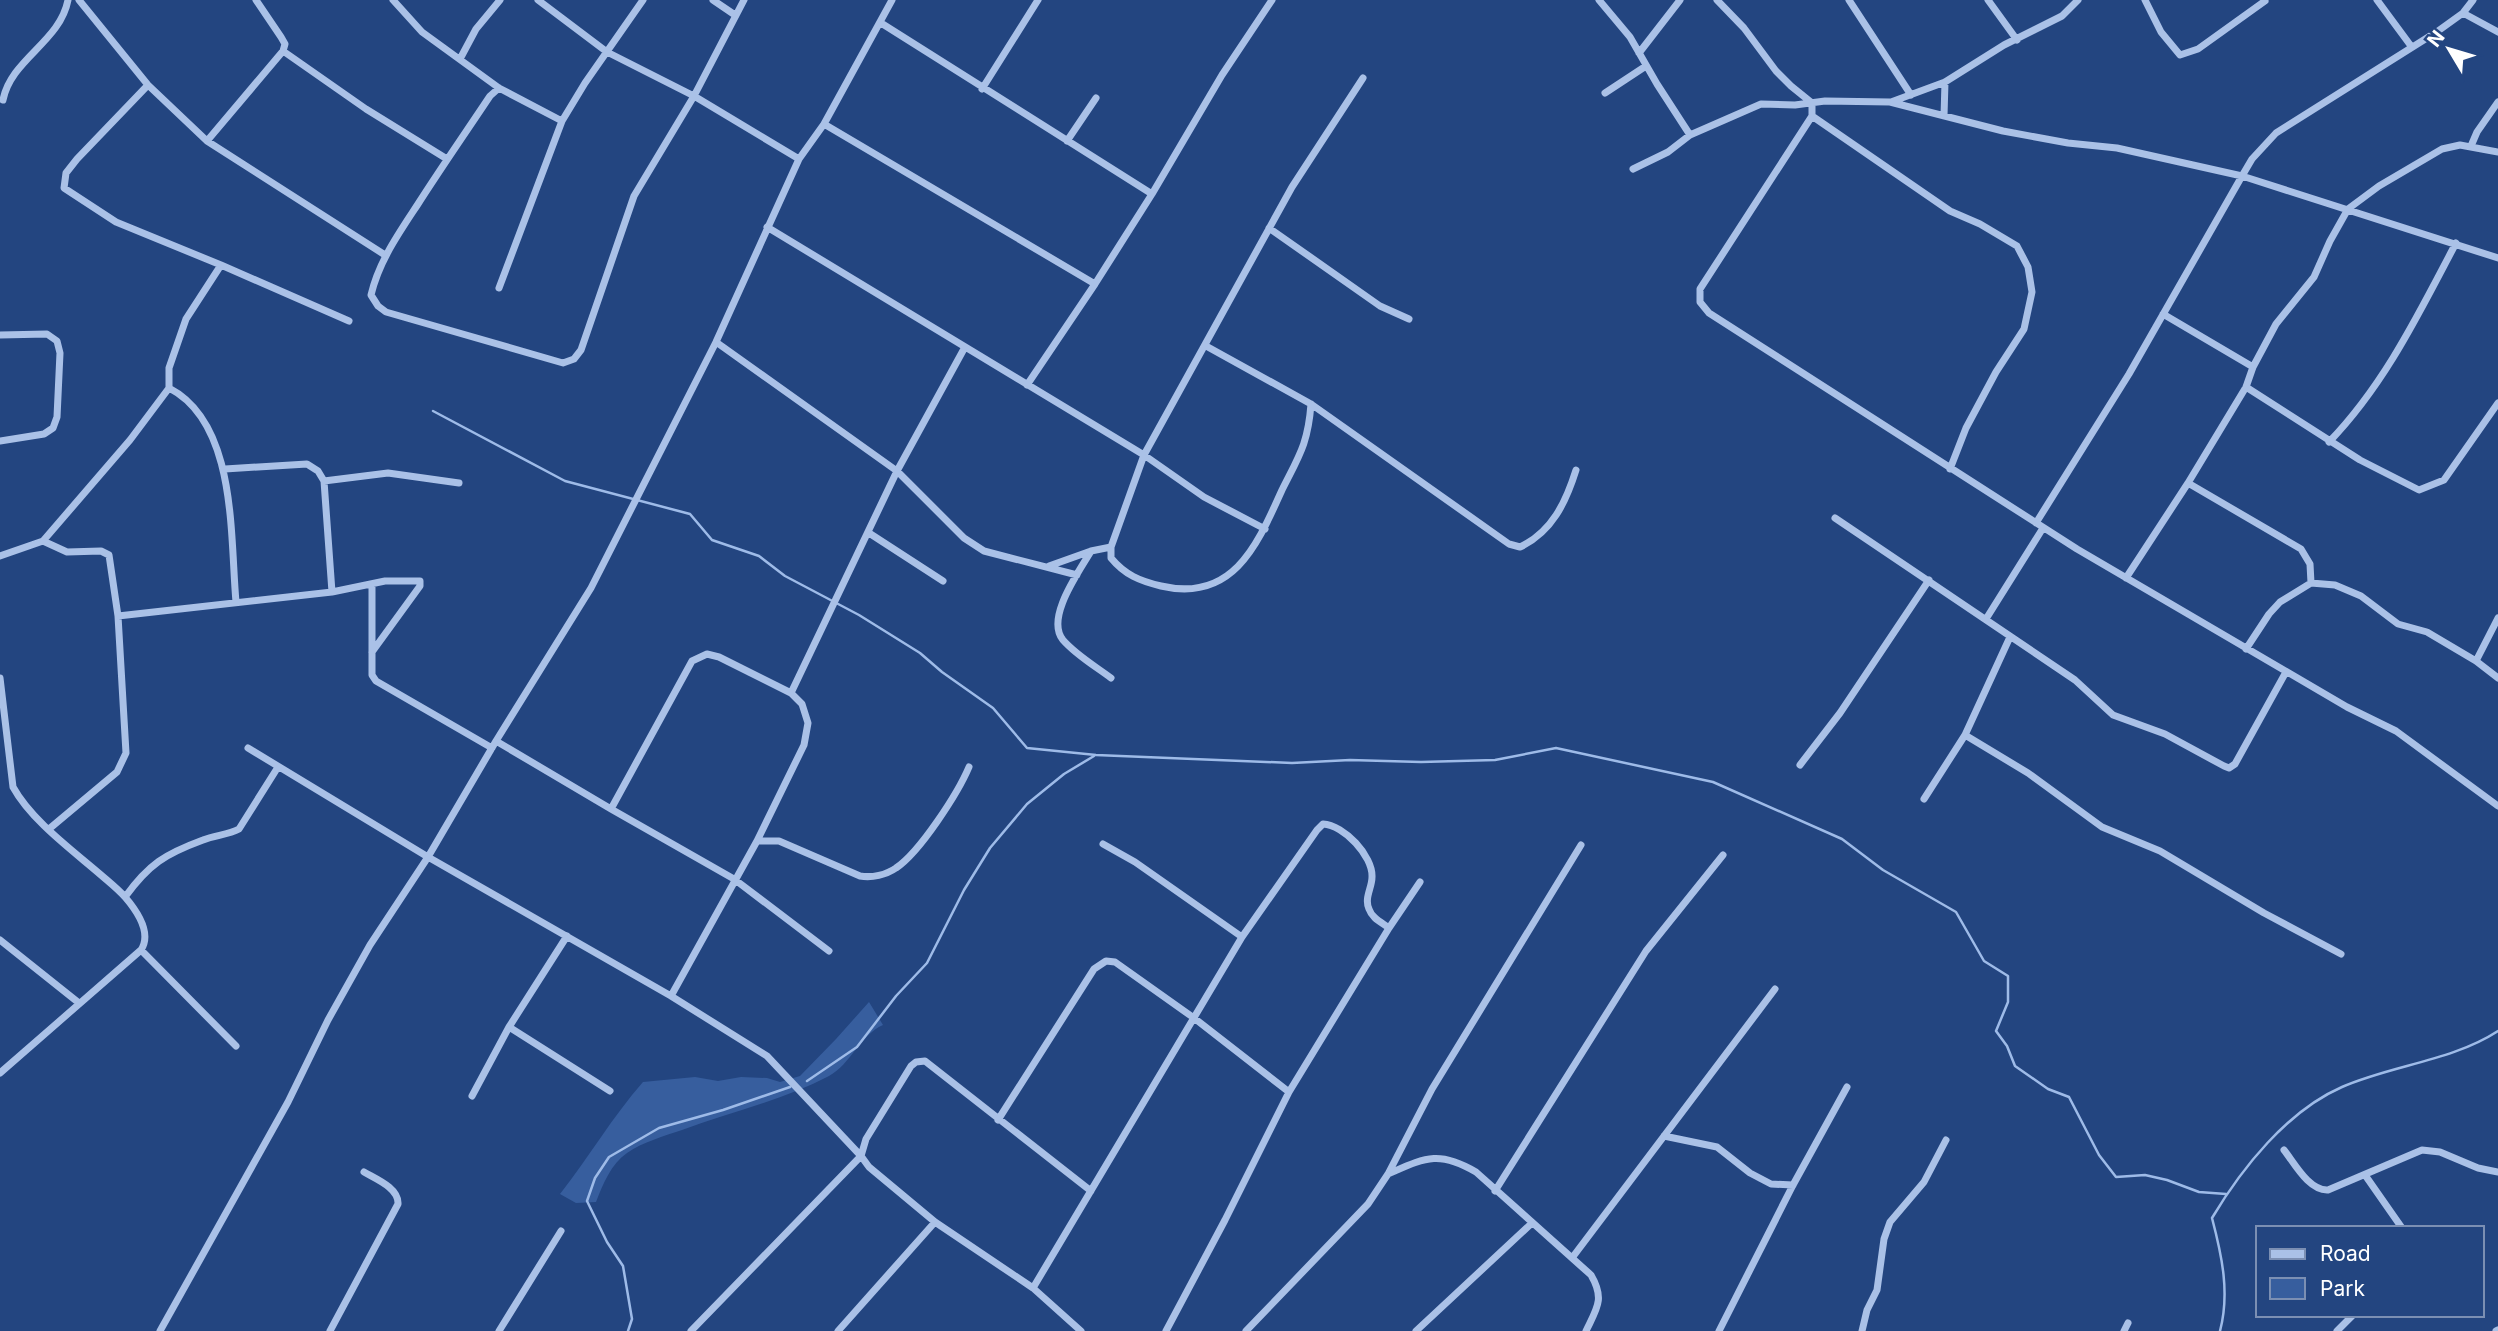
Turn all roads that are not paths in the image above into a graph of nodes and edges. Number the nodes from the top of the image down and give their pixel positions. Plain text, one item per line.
1 (68, 0) edge
2 (79, 0) edge
3 (256, 0) edge
4 (393, 0) edge
5 (500, 0) edge
6 (538, 0) edge
7 (643, 0) edge
8 (713, 0) edge
9 (744, 0) edge
10 (892, 0) edge
11 (1038, 0) edge
12 (1272, 0) edge
13 (1599, 0) edge
14 (1680, 0) edge
15 (1717, 0) edge
16 (1849, 0) edge
17 (1988, 0) edge
18 (2078, 0) edge
19 (2145, 0) edge
20 (2377, 0) edge
21 (2473, 0) edge
22 (2265, 1) edge
23 (2463, 13) junction
24 (735, 15) junction
25 (881, 23) junction
26 (2498, 32) edge
27 (2017, 40) junction
28 (2411, 46) junction
29 (283, 51) junction
30 (607, 52) junction
31 (1639, 53) junction
32 (460, 59) junction
33 (1646, 66) junction
34 (1363, 78) dead end
35 (1945, 82) junction
36 (148, 85) junction
37 (499, 88) junction
38 (982, 89) junction
39 (1605, 93) dead end
40 (1911, 95) junction
41 (694, 96) junction
42 (1096, 99) dead end
43 (4, 100) dead end
44 (1890, 102) junction
45 (2498, 102) edge
46 (1812, 103) junction
47 (1812, 116) junction
48 (1944, 116) junction
49 (562, 121) junction
50 (824, 124) junction
51 (1690, 135) junction
52 (1067, 141) junction
53 (207, 142) junction
54 (2471, 146) junction
55 (2498, 152) edge
56 (447, 159) junction
57 (799, 159) junction
58 (1633, 169) dead end
59 (2242, 176) junction
60 (1152, 194) junction
61 (2348, 209) junction
62 (767, 227) junction
63 (1269, 228) junction
64 (2456, 243) junction
65 (385, 255) junction
66 (2498, 258) edge
67 (221, 265) junction
68 (1094, 284) junction
69 (499, 288) dead end
70 (2163, 314) junction
71 (1409, 319) dead end
72 (349, 320) dead end
73 (0, 335) edge
74 (716, 342) junction
75 (1206, 346) junction
76 (965, 347) junction
77 (2253, 367) junction
78 (1027, 384) junction
79 (2246, 387) junction
80 (169, 388) junction
81 (2498, 403) edge
82 (1311, 404) junction
83 (0, 441) edge
84 (2329, 442) junction
85 (1144, 455) junction
86 (225, 469) junction
87 (1950, 469) junction
88 (1576, 470) dead end
89 (897, 471) junction
90 (324, 481) junction
91 (459, 483) dead end
92 (2188, 483) junction
93 (1835, 518) dead end
94 (2040, 526) junction
95 (1265, 529) junction
96 (869, 533) junction
97 (43, 541) junction
98 (1111, 547) junction
99 (1090, 551) junction
100 (0, 556) edge
101 (1049, 566) junction
102 (1077, 575) junction
103 (2126, 578) junction
104 (1929, 580) junction
105 (943, 581) dead end
106 (2311, 583) junction
107 (372, 584) junction
108 (332, 592) junction
109 (236, 602) junction
110 (118, 616) junction
111 (2498, 618) edge
112 (1986, 619) junction
113 (2010, 638) junction
114 (2246, 649) junction
115 (372, 652) junction
116 (2476, 661) junction
117 (2286, 673) junction
118 (0, 678) edge
119 (1111, 678) dead end
120 (2498, 678) edge
121 (0, 684) edge
122 (791, 693) junction
123 (1965, 735) junction
124 (494, 744) junction
125 (248, 748) dead end
126 (1800, 765) dead end
127 (278, 767) junction
128 (969, 767) dead end
129 (1924, 799) dead end
130 (2498, 806) edge
131 (611, 809) junction
132 (49, 829) junction
133 (757, 841) junction
134 (1103, 844) dead end
135 (1581, 845) dead end
136 (1723, 855) dead end
137 (428, 857) junction
138 (734, 878) junction
139 (1420, 882) dead end
140 (125, 897) junction
141 (1388, 928) junction
142 (567, 936) junction
143 (1242, 937) junction
144 (0, 940) edge
145 (141, 950) junction
146 (829, 951) dead end
147 (2341, 954) dead end
148 (1774, 989) dead end
149 (671, 996) junction
150 (79, 1003) junction
151 (1194, 1018) junction
152 (509, 1027) junction
153 (236, 1046) dead end
154 (0, 1073) edge
155 (1847, 1087) dead end
156 (610, 1091) dead end
157 (1289, 1093) junction
158 (472, 1096) dead end
159 (998, 1119) junction
160 (1664, 1136) junction
161 (1947, 1140) dead end
162 (2284, 1150) dead end
163 (861, 1156) junction
164 (364, 1172) dead end
165 (2498, 1172) edge
166 (1388, 1174) junction
167 (2365, 1175) junction
168 (1793, 1185) junction
169 (1091, 1191) junction
170 (1495, 1191) junction
171 (935, 1222) junction
172 (1532, 1223) junction
173 (2401, 1226) edge
174 (561, 1231) dead end
175 (1572, 1258) junction
176 (1033, 1287) junction
177 (2351, 1317) edge
178 (160, 1331) edge
179 (330, 1331) edge
180 (499, 1331) edge
181 (691, 1331) edge
182 (838, 1331) edge
183 (1081, 1331) edge
184 (1166, 1331) edge
185 (1246, 1331) edge
186 (1416, 1331) edge
187 (1586, 1331) edge
188 (1719, 1331) edge
189 (1862, 1331) edge
190 (2337, 1331) edge

1 - 43 street
2 - 36 street
3 - 29 street
4 - 32 street
5 - 32 street
6 - 30 street
7 - 30 street
8 - 24 street
9 - 24 street
10 - 25 street
11 - 38 street
12 - 60 street
13 - 31 street
14 - 31 street
15 - 46 street
16 - 40 street
17 - 27 street
18 - 27 street
19 - 22 street
20 - 28 street
21 - 23 street
23 - 26 street
23 - 28 street
24 - 41 street
25 - 38 street
25 - 50 street
27 - 35 street
28 - 59 street
29 - 53 street
29 - 56 street
30 - 41 street
30 - 49 street
31 - 33 street
32 - 37 street
33 - 39 street
33 - 51 street
34 - 63 street
35 - 40 street
35 - 48 street
36 - 53 street
36 - 67 street
37 - 49 street
37 - 56 street
38 - 52 street
40 - 44 street
41 - 57 street
41 - 65 street
42 - 52 street
44 - 46 street
44 - 48 street
45 - 54 street
46 - 47 street
46 - 51 street
47 - 87 street
47 - 87 street
48 - 59 street
49 - 69 street
50 - 57 street
50 - 68 street
51 - 58 street
52 - 60 street
53 - 65 street
54 - 55 street
54 - 61 street
56 - 65 street
57 - 62 street
59 - 61 street
59 - 70 street
60 - 68 street
61 - 64 street
61 - 77 street
62 - 74 street
62 - 76 street
63 - 71 street
63 - 75 street
64 - 66 street
64 - 84 street
67 - 72 street
67 - 80 street
68 - 78 street
70 - 77 street
70 - 94 street
73 - 83 street
74 - 89 street
74 - 124 street
75 - 82 street
75 - 85 street
76 - 78 street
76 - 89 street
77 - 79 street
78 - 85 street
79 - 84 street
79 - 92 street
80 - 86 street
80 - 97 street
81 - 84 street
82 - 88 street
82 - 95 street
85 - 95 street
85 - 98 street
86 - 90 street
86 - 109 street
87 - 94 street
89 - 96 street
89 - 101 street
90 - 91 street
90 - 108 street
92 - 103 street
92 - 106 street
93 - 104 street
94 - 103 street
94 - 112 street
95 - 98 street
96 - 105 street
96 - 122 street
97 - 100 street
97 - 110 street
98 - 99 street
99 - 101 street
99 - 102 street
101 - 102 street
102 - 119 street
103 - 114 street
104 - 112 street
104 - 126 street
106 - 114 street
106 - 116 street
107 - 108 street
107 - 115 street
107 - 115 street
108 - 109 street
109 - 110 street
110 - 132 street
111 - 116 street
112 - 113 street
113 - 117 street
113 - 123 street
114 - 117 street
115 - 124 street
116 - 120 street
117 - 130 street
118 - 121 street
121 - 132 street
122 - 131 street
122 - 133 street
123 - 129 street
123 - 147 street
124 - 131 street
124 - 137 street
125 - 127 street
127 - 137 street
127 - 140 street
128 - 133 street
131 - 138 street
132 - 140 street
133 - 138 street
134 - 143 street
135 - 166 street
136 - 170 street
137 - 142 street
137 - 178 street
138 - 146 street
138 - 149 street
139 - 141 street
140 - 145 street
141 - 143 street
141 - 157 street
142 - 149 street
142 - 152 street
143 - 151 street
144 - 150 street
145 - 150 street
145 - 153 street
148 - 160 street
149 - 163 street
150 - 154 street
151 - 157 street
151 - 159 street
151 - 169 street
152 - 156 street
152 - 158 street
155 - 168 street
157 - 184 street
159 - 163 street
159 - 169 street
160 - 168 street
160 - 175 street
161 - 189 street
162 - 167 street
163 - 171 street
163 - 181 street
164 - 179 street
165 - 167 street
166 - 170 street
166 - 185 street
167 - 173 street
168 - 188 street
169 - 176 street
170 - 172 street
171 - 176 street
171 - 182 street
172 - 175 street
172 - 186 street
174 - 180 street
175 - 187 street
176 - 183 street
177 - 190 street

